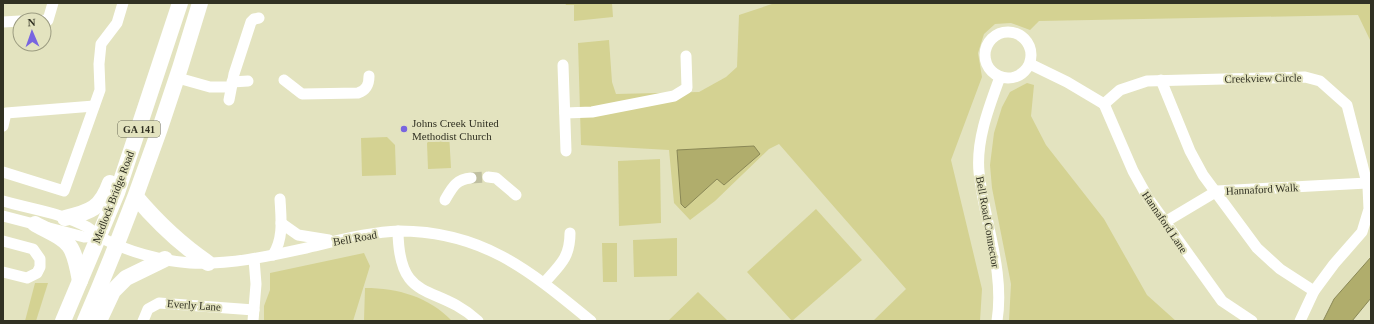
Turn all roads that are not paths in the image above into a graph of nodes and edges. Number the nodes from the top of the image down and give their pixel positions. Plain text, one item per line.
1 (123, 3) edge
2 (180, 3) edge
3 (200, 3) edge
4 (259, 18) dead end
5 (242, 49) junction
6 (254, 49) dead end
7 (686, 56) dead end
8 (162, 60) junction
9 (1030, 64) junction
10 (563, 65) dead end
11 (369, 76) dead end
12 (1000, 77) junction
13 (178, 78) junction
14 (284, 80) dead end
15 (1161, 80) junction
16 (248, 81) dead end
17 (231, 84) junction
18 (229, 100) dead end
19 (1104, 104) junction
20 (94, 106) junction
21 (5, 111) edge
22 (565, 113) junction
23 (3, 126) edge
24 (566, 151) dead end
25 (3, 172) edge
26 (488, 177) tunnel mouth
27 (471, 178) tunnel mouth
28 (1367, 183) junction
29 (1216, 192) junction
30 (516, 195) dead end
31 (136, 197) junction
32 (280, 199) dead end
33 (445, 200) dead end
34 (3, 201) edge
35 (3, 216) edge
36 (65, 218) junction
37 (1165, 222) junction
38 (281, 223) junction
39 (36, 224) junction
40 (398, 231) junction
41 (570, 233) dead end
42 (99, 236) junction
43 (3, 241) edge
44 (334, 241) junction
45 (118, 244) junction
46 (273, 255) junction
47 (165, 259) junction
48 (254, 259) junction
49 (208, 264) junction
50 (3, 272) edge
51 (80, 280) junction
52 (544, 283) junction
53 (1314, 291) junction
54 (253, 315) edge
55 (63, 321) edge
56 (85, 321) edge
57 (99, 321) edge
58 (143, 321) edge
59 (478, 321) edge
60 (591, 321) edge
61 (997, 321) edge
62 (1252, 321) edge
63 (1300, 321) edge

1 - 20 street
2 - 8 highway, Medlock Bridge Road / GA 141
3 - 13 highway, Medlock Bridge Road / GA 141
4 - 5 street
5 - 6 street
5 - 17 street
7 - 22 street
8 - 36 highway
8 - 42 highway, Medlock Bridge Road / GA 141
9 - 12 street
9 - 12 street
9 - 19 street
10 - 22 street
11 - 14 street
12 - 61 street, Bell Road Connector
13 - 17 street
13 - 31 highway, Medlock Bridge Road / GA 141
15 - 19 street, Creekview Circle
15 - 28 street, Creekview Circle
15 - 29 street
16 - 17 street
17 - 18 street
19 - 37 street, Hannaford Lane
20 - 21 street
20 - 25 street
21 - 23 street
22 - 24 street
26 - 30 street
27 - 33 street
28 - 29 street, Hannaford Walk
28 - 53 street, Creekview Circle
29 - 37 street, Hannaford Walk
29 - 53 street
31 - 45 highway, Medlock Bridge Road / GA 141
31 - 49 highway
32 - 38 street
34 - 36 street
35 - 39 street
36 - 42 street
37 - 62 street, Hannaford Lane
38 - 44 street
38 - 46 street
39 - 42 street
39 - 51 highway
40 - 44 street, Bell Road
40 - 52 street, Bell Road
40 - 59 street
41 - 52 street
42 - 45 street, Bell Road
42 - 51 highway, Medlock Bridge Road / GA 141
43 - 50 street
44 - 46 street, Bell Road
45 - 47 street, Bell Road
45 - 56 highway, Medlock Bridge Road / GA 141
46 - 48 street, Bell Road
47 - 49 street, Bell Road
47 - 57 highway
48 - 49 street, Bell Road
48 - 54 street, Everly Lane
51 - 55 highway, Medlock Bridge Road / GA 141
52 - 60 street, Bell Road
53 - 63 street, Creekview Circle
54 - 58 street, Everly Lane

